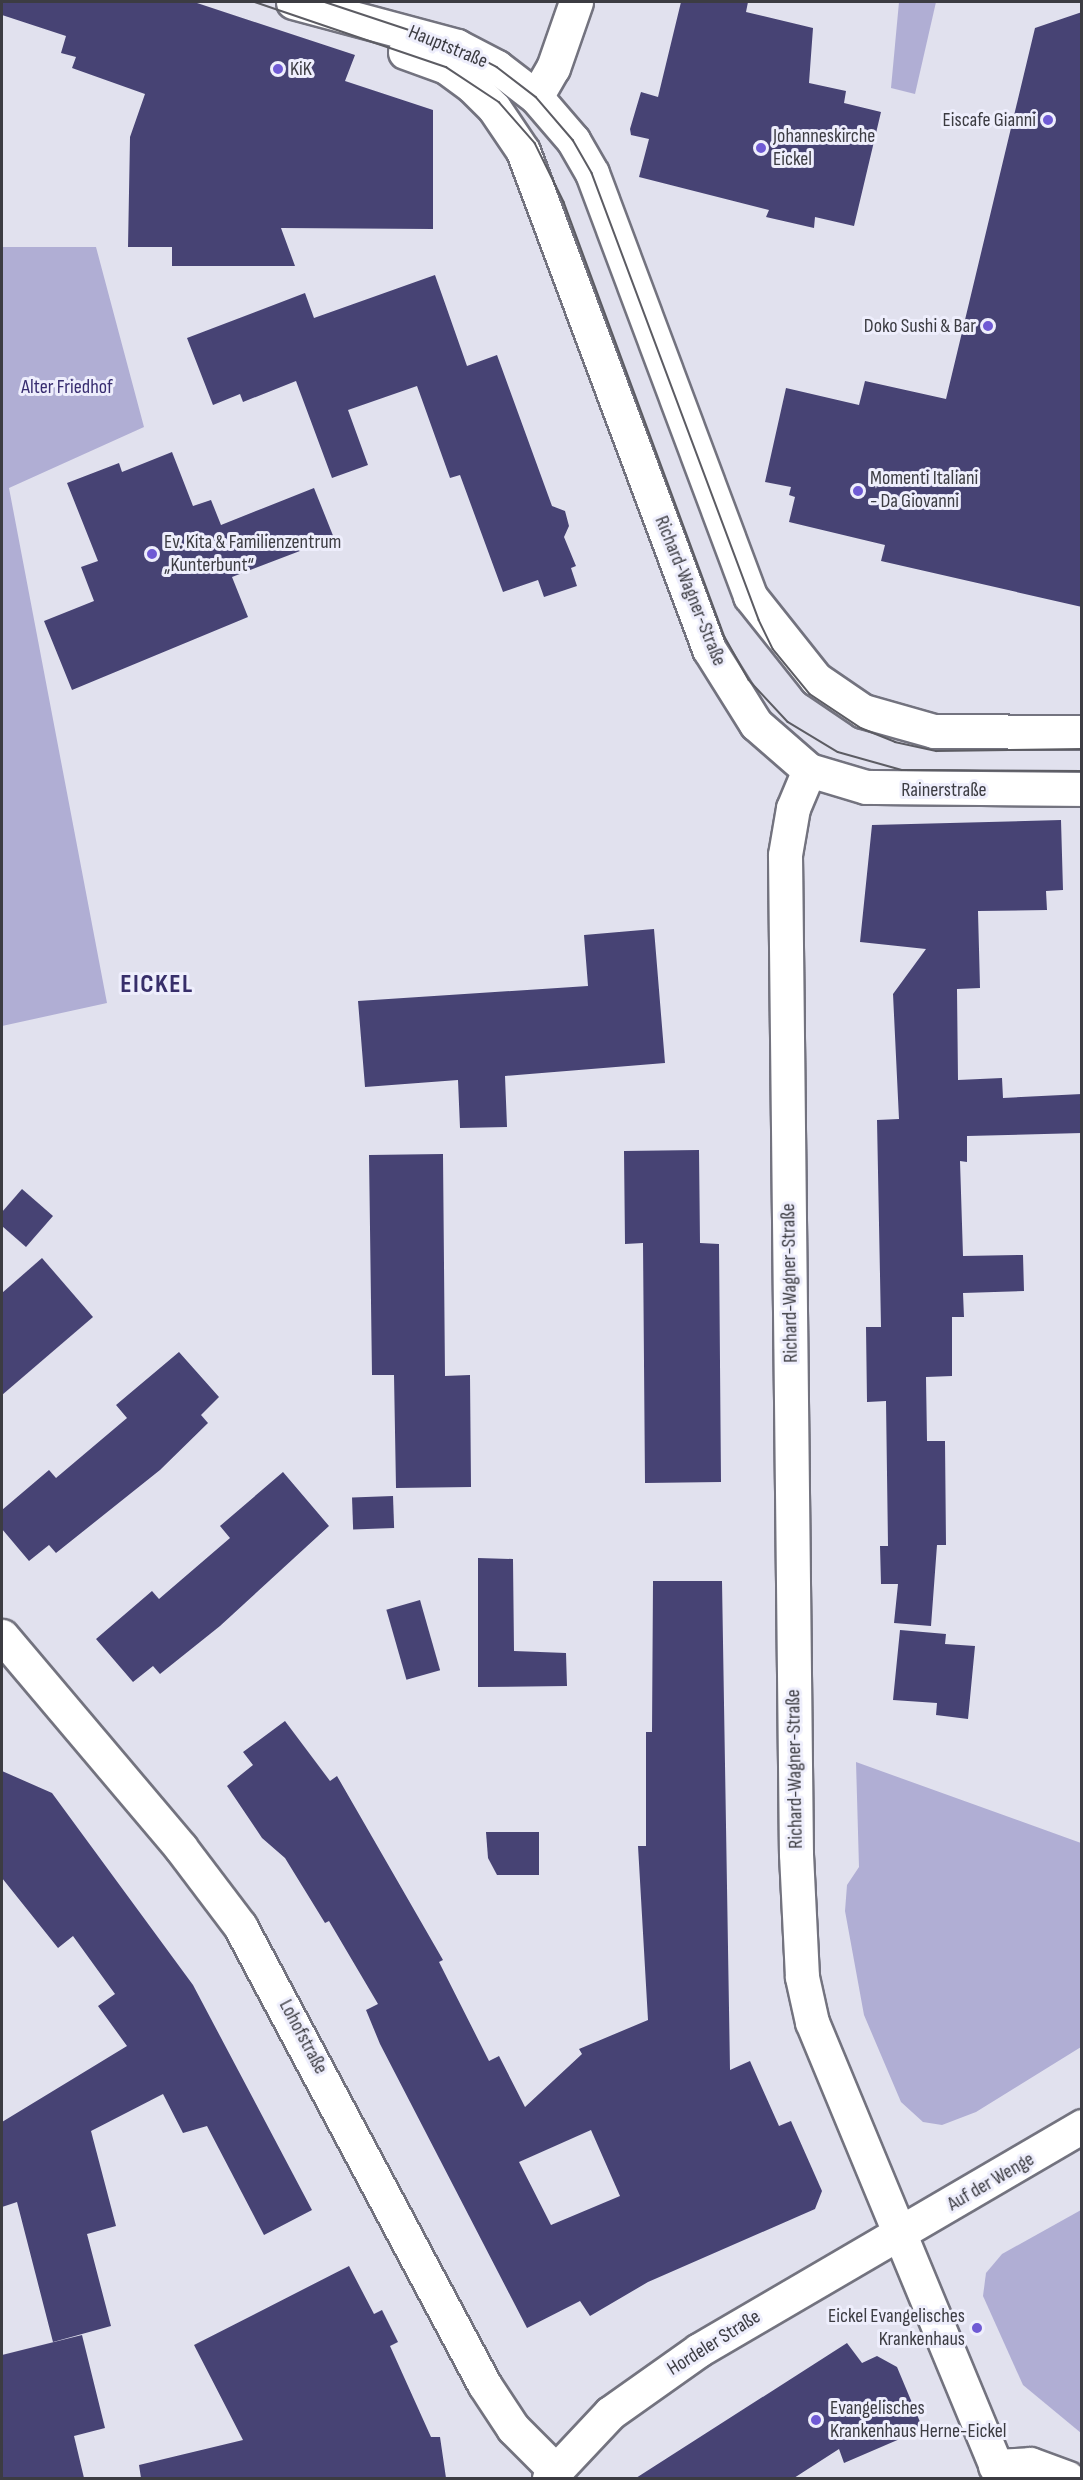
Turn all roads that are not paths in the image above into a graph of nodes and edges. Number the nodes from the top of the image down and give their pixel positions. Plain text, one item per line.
1 (293, 2) edge
2 (576, 2) edge
3 (352, 21) junction
4 (536, 97) junction
5 (510, 128) joint
6 (1082, 732) edge
7 (809, 770) junction
8 (1082, 789) edge
9 (2, 1636) edge
10 (1082, 2126) edge
11 (898, 2234) junction
12 (998, 2472) edge
13 (552, 2474) edge
14 (1068, 2478) edge

1 - 3 street, Hauptstraße
2 - 4 street
3 - 4 street, Hauptstraße
3 - 5 street, Hauptstraße
4 - 6 street
5 - 7 street, Richard-Wagner-Straße
7 - 8 street, Rainerstraße
7 - 11 street, Richard-Wagner-Straße
9 - 13 street, Lohofstraße
10 - 11 street, Auf der Wenge
11 - 12 street, Richard-Wagner-Straße
11 - 13 street, Hordeler Straße
12 - 14 street

